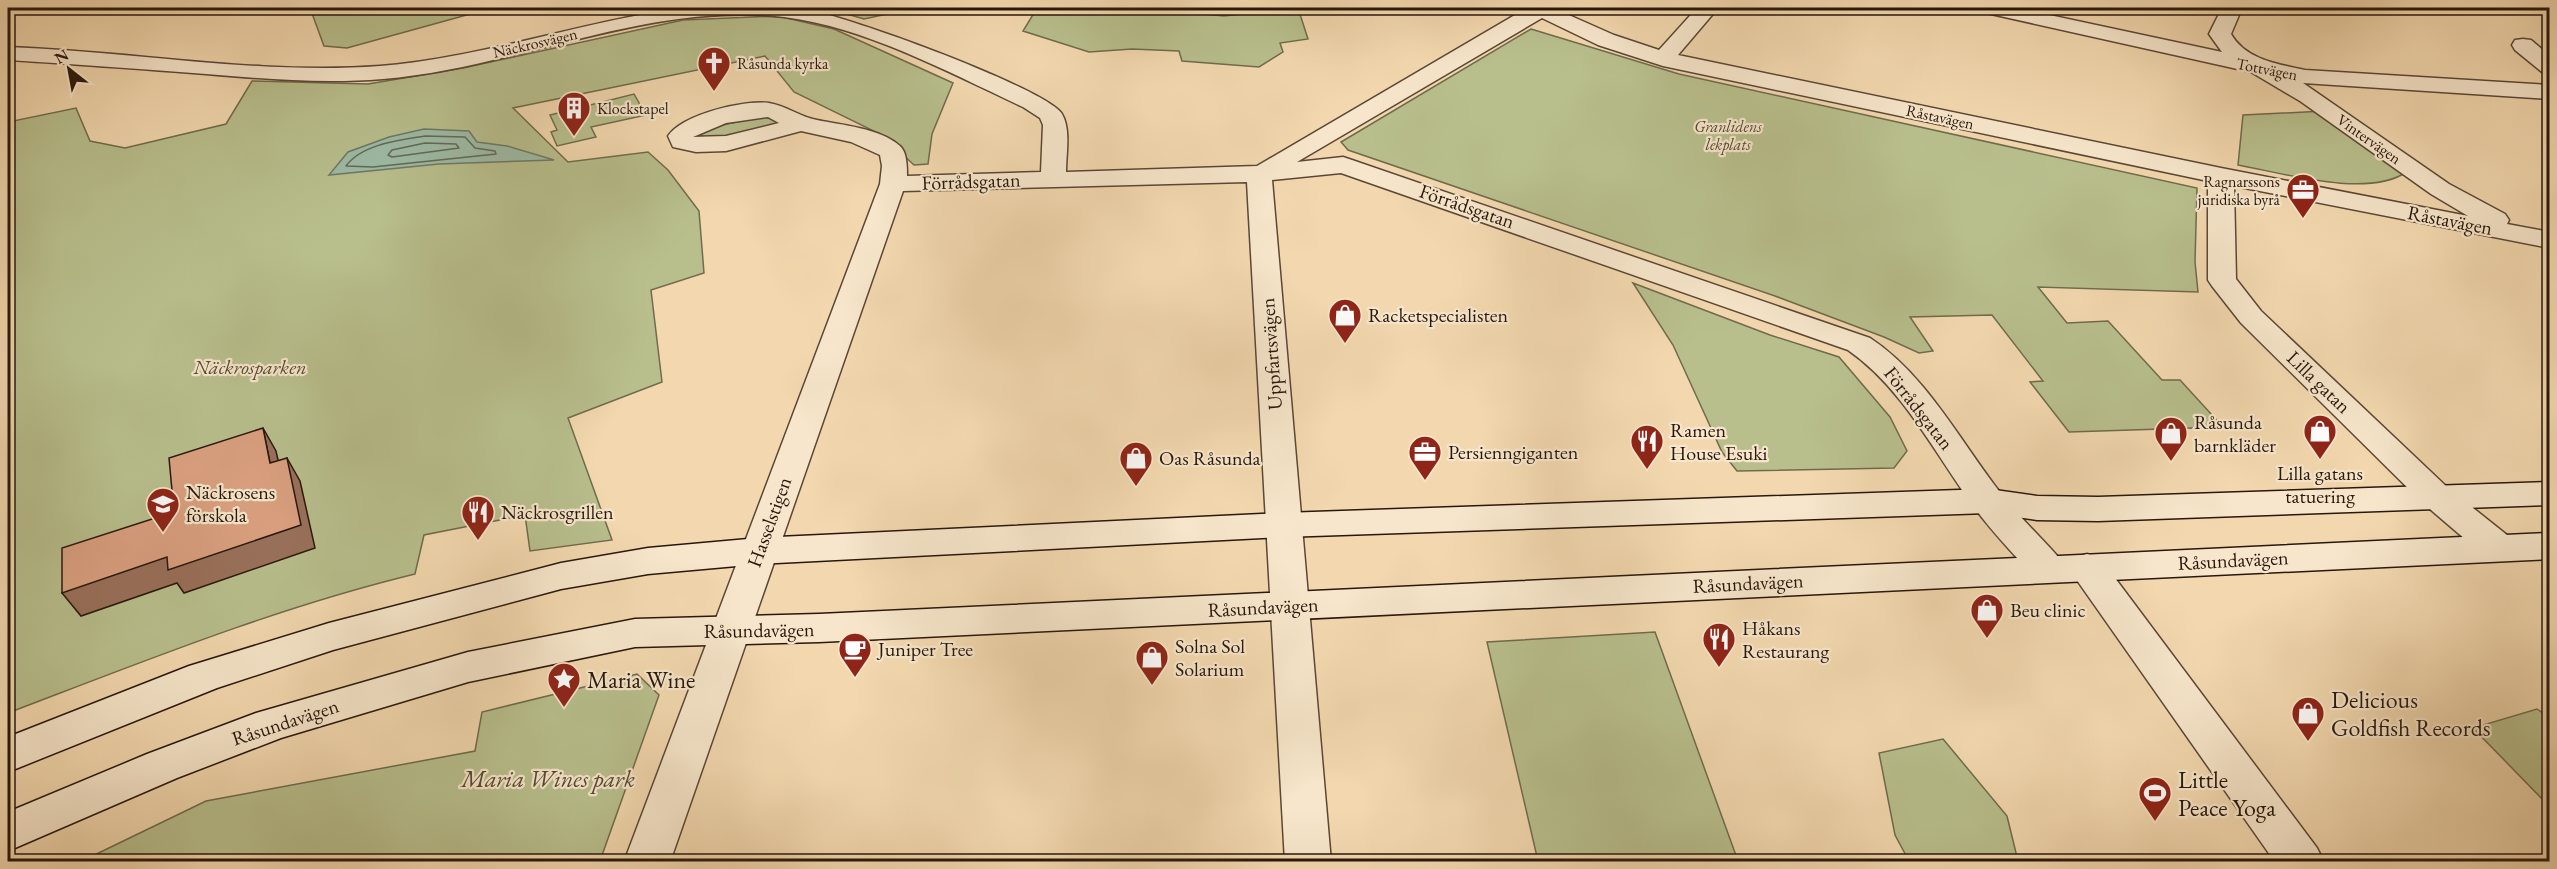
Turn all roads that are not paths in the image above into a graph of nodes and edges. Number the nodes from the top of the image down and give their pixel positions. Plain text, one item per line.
1 (1540, 8) edge
2 (1708, 8) edge
3 (1991, 8) edge
4 (2232, 8) edge
5 (2523, 45) dead end
6 (8, 53) edge
7 (1663, 59) junction
8 (2550, 67) edge
9 (2268, 70) junction
10 (2550, 92) edge
11 (801, 124) dead end
12 (1259, 174) junction
13 (2221, 176) junction
14 (1053, 178) junction
15 (893, 184) junction
16 (2451, 195) junction
17 (2351, 201) junction
18 (2543, 243) edge
19 (2550, 493) edge
20 (2436, 496) junction
21 (1988, 501) junction
22 (1283, 525) junction
23 (2550, 546) edge
24 (2499, 548) junction
25 (759, 551) junction
26 (2087, 567) junction
27 (2047, 568) junction
28 (1290, 606) junction
29 (728, 631) junction
30 (8, 755) edge
31 (8, 832) edge
32 (647, 861) edge
33 (1308, 861) edge
34 (2301, 861) edge

1 - 7 street, Råstavägen
1 - 12 street
2 - 7 street
3 - 9 street, Tottvägen
4 - 9 street, Vintervägen
5 - 8 street
6 - 14 street, Näckrosvägen
7 - 13 street, Råstavägen
9 - 10 street, Tottvägen
9 - 16 street, Vintervägen
11 - 15 street, Förrådsgatan
12 - 14 street, Förrådsgatan
12 - 21 street, Förrådsgatan
12 - 22 street, Uppfartsvägen
13 - 17 street, Råstavägen
13 - 20 street, Lilla gatan
14 - 15 street, Förrådsgatan
15 - 25 street, Hasselstigen
16 - 17 street, Råstavägen
16 - 18 street, Vintervägen
17 - 18 street, Råstavägen
19 - 20 street
20 - 21 street
20 - 24 street, Lilla gatan
21 - 22 street
21 - 27 street, Förrådsgatan
22 - 25 street
22 - 28 street, Uppfartsvägen
23 - 24 street, Råsundavägen
24 - 26 street, Råsundavägen
25 - 29 street, Hasselstigen
25 - 30 street
26 - 27 street, Råsundavägen
26 - 34 street
27 - 28 street, Råsundavägen
28 - 29 street, Råsundavägen
28 - 33 street, Uppfartsvägen
29 - 31 street, Råsundavägen
29 - 32 street, Hasselstigen

